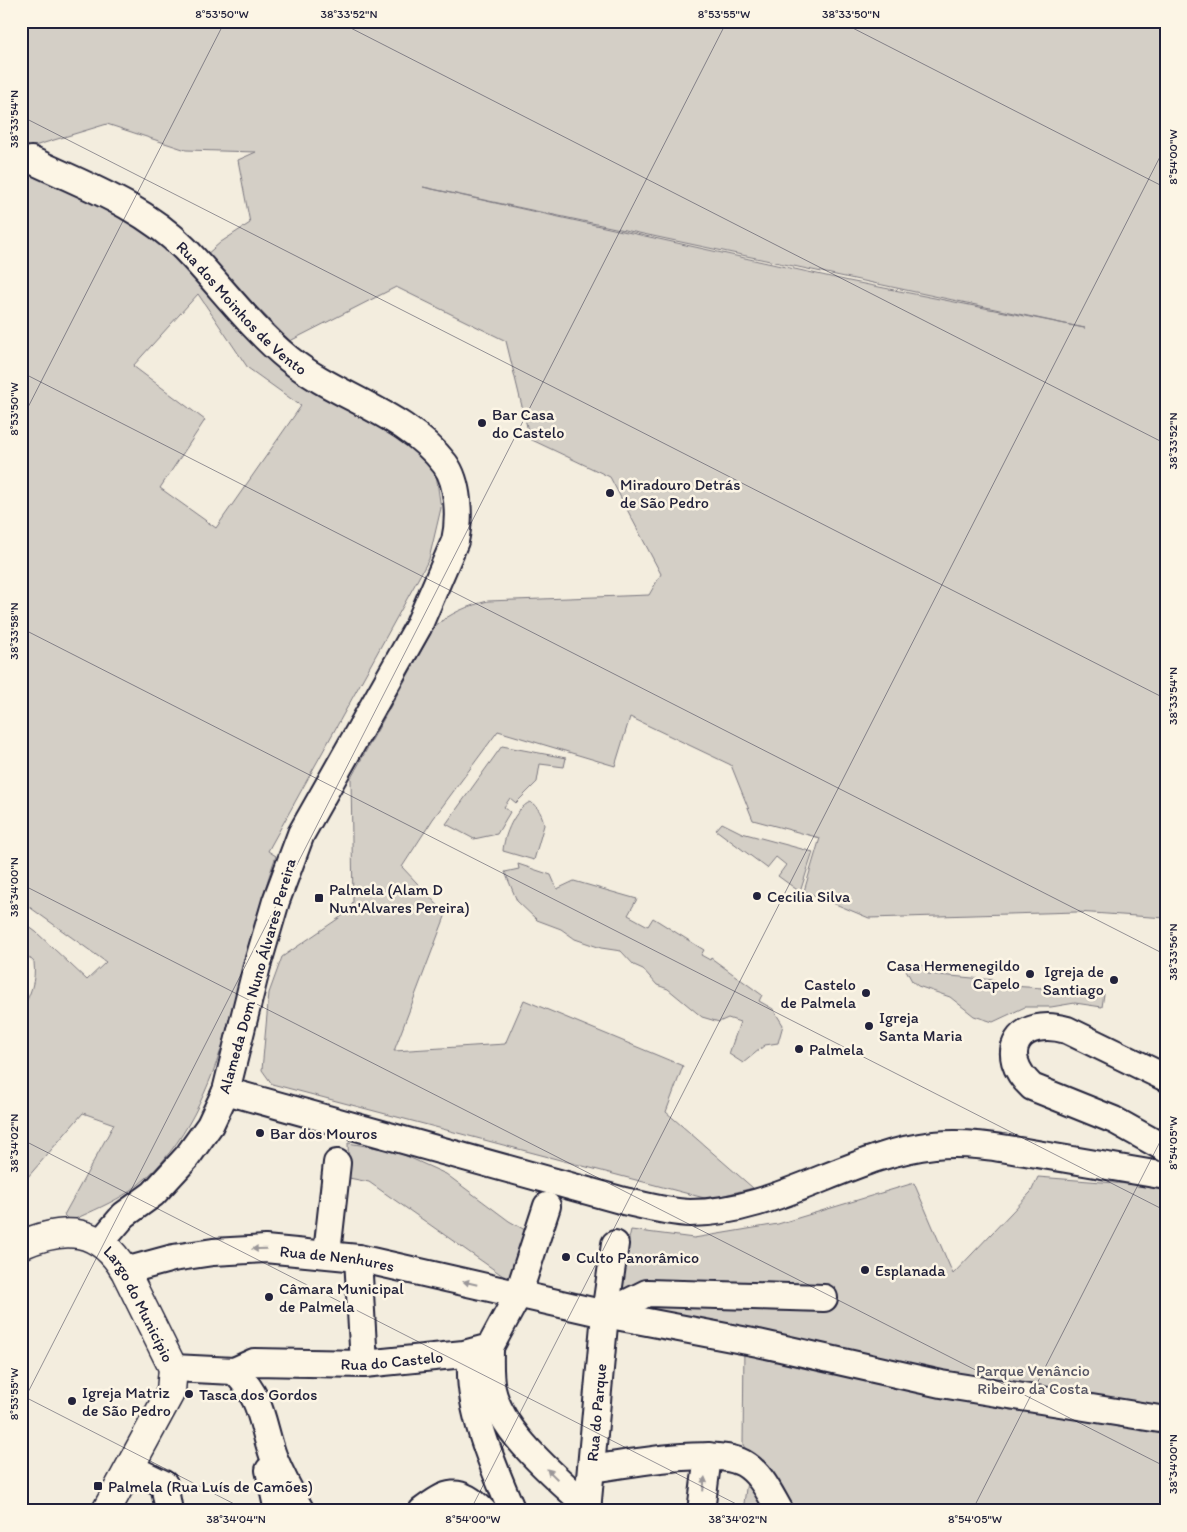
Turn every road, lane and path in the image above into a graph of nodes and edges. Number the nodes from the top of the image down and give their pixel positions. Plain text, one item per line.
1 (31, 160) dead end
2 (446, 465) joint
3 (1166, 1078) edge
4 (226, 1091) junction
5 (1166, 1149) edge
6 (336, 1163) dead end
7 (1166, 1176) edge
8 (547, 1206) dead end
9 (101, 1242) junction
10 (615, 1244) dead end
11 (21, 1245) edge
12 (327, 1253) junction
13 (358, 1258) junction
14 (125, 1270) junction
15 (518, 1294) junction
16 (824, 1298) dead end
17 (605, 1314) junction
18 (490, 1347) junction
19 (364, 1364) junction
20 (173, 1368) junction
21 (234, 1371) junction
22 (262, 1418) junction
23 (1166, 1420) edge
24 (708, 1456) junction
25 (131, 1468) junction
26 (591, 1469) junction
27 (587, 1509) edge
28 (106, 1511) edge
29 (169, 1511) edge
30 (278, 1511) edge
31 (301, 1511) edge
32 (422, 1511) edge
33 (483, 1511) edge
34 (512, 1511) edge
35 (701, 1511) edge
36 (780, 1511) edge

1 - 2 street, Rua dos Moinhos de Vento
2 - 4 street, Alameda Dom Nuno Álvares Pereira
3 - 5 street
4 - 7 street
4 - 9 street, Alameda Dom Nuno Álvares Pereira
6 - 12 street
8 - 15 street
9 - 11 street
9 - 14 street, Largo do Município
10 - 17 street, Rua do Parque
12 - 13 street, Rua de Nenhures
12 -> 14 street, Rua de Nenhures
15 -> 13 street, Rua de Nenhures
13 - 19 street
14 - 20 street, Largo do Município
15 - 17 street, Rua de Nenhures
15 - 18 street
16 - 17 street
17 - 23 street, Rua de Nenhures
17 - 26 street, Rua do Parque
18 - 19 street, Rua do Castelo
27 -> 18 street
18 - 34 street
19 - 21 street, Rua do Castelo
20 - 21 street, Largo do Município
20 - 25 street
21 - 22 street
22 - 30 street
22 - 31 street
24 - 26 street
35 -> 24 street
24 - 36 street
25 - 28 street
25 - 29 street
26 - 27 street, Rua do Parque
32 - 33 street

